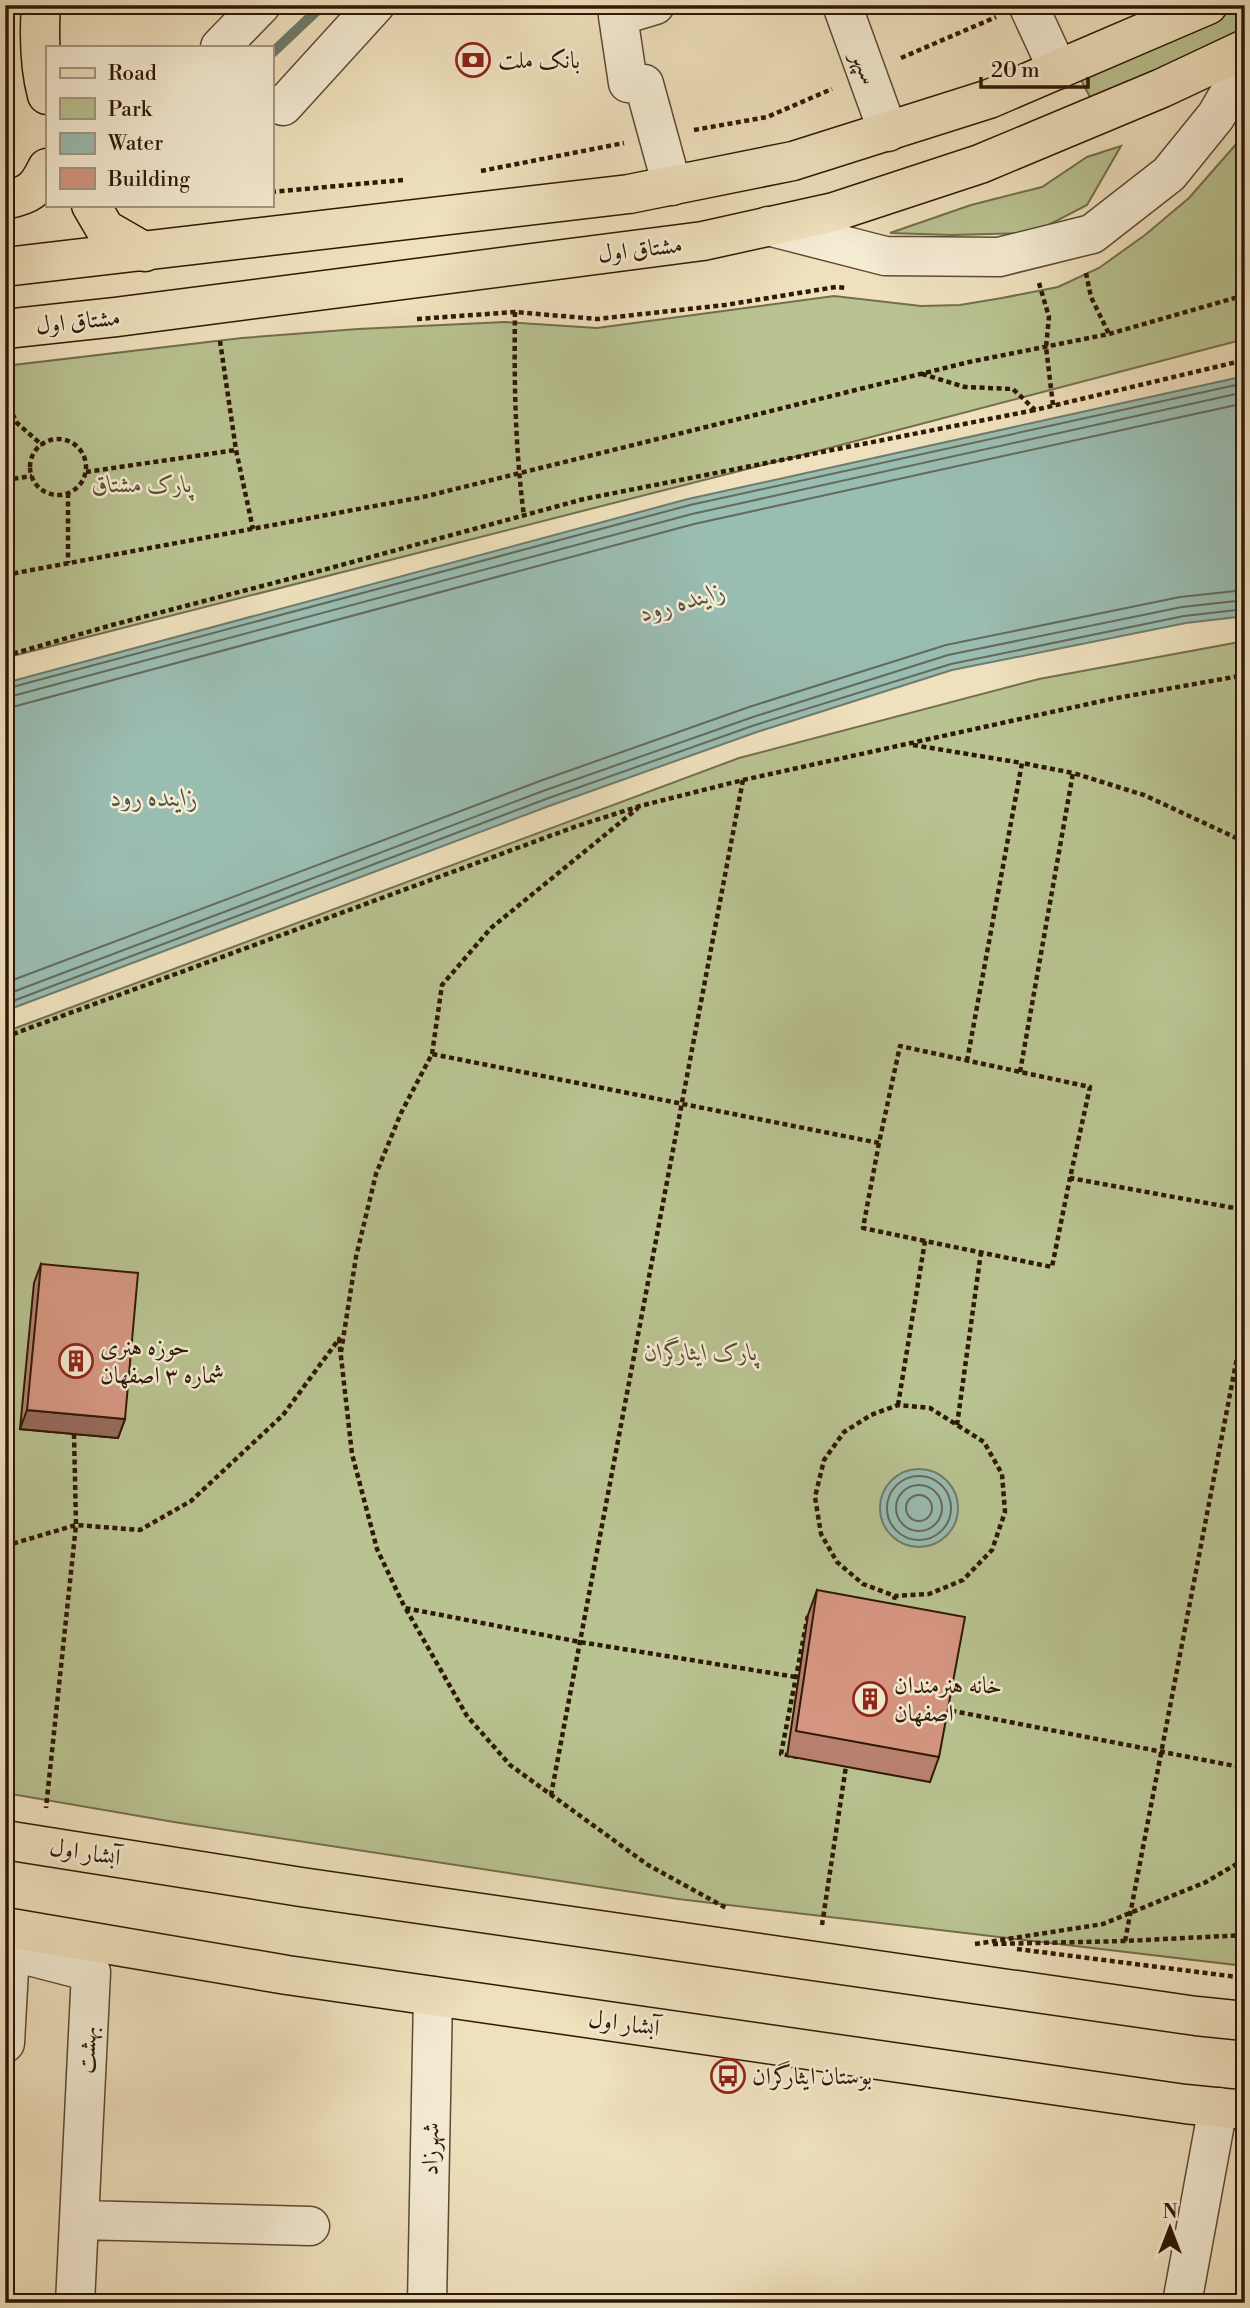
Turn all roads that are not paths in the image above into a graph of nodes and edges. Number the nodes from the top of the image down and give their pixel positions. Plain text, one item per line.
1 (261, 5) edge
2 (375, 5) edge
3 (655, 5) edge
4 (842, 5) edge
5 (1028, 5) edge
6 (1208, 5) edge
7 (46, 28) edge
8 (221, 46) edge
9 (1245, 49) edge
10 (1245, 66) edge
11 (1058, 70) junction
12 (46, 91) edge
13 (283, 106) dead end
14 (888, 132) junction
15 (46, 171) edge
16 (672, 186) junction
17 (5, 200) edge
18 (92, 206) edge
19 (768, 226) junction
20 (145, 252) junction
21 (5, 267) edge
22 (8, 342) edge
23 (5, 1840) edge
24 (7, 1942) edge
25 (124, 1947) junction
26 (91, 1972) junction
27 (433, 1996) junction
28 (1245, 2021) edge
29 (5, 2043) edge
30 (1231, 2109) edge
31 (79, 2220) junction
32 (310, 2226) dead end
33 (75, 2303) edge
34 (427, 2303) edge
35 (1182, 2303) edge

1 - 8 street
2 - 13 street
3 - 16 street
4 - 14 street, سپهر
5 - 11 street
6 - 11 main road
7 - 12 main road
9 - 19 main road, مشتاق اول
10 - 19 street
11 - 14 main road
14 - 16 main road
15 - 17 main road
16 - 20 main road
18 - 20 main road
19 - 22 main road, مشتاق اول
20 - 21 main road
23 - 28 main road, آبشار اول
24 - 25 main road, آبشار اول
24 - 26 street
24 - 29 street
25 - 26 street
25 - 27 main road, آبشار اول
26 - 31 street, بهشت
27 - 30 main road, آبشار اول
27 - 34 street, شهرزاد
30 - 35 street
31 - 32 street
31 - 33 street, بهشت

